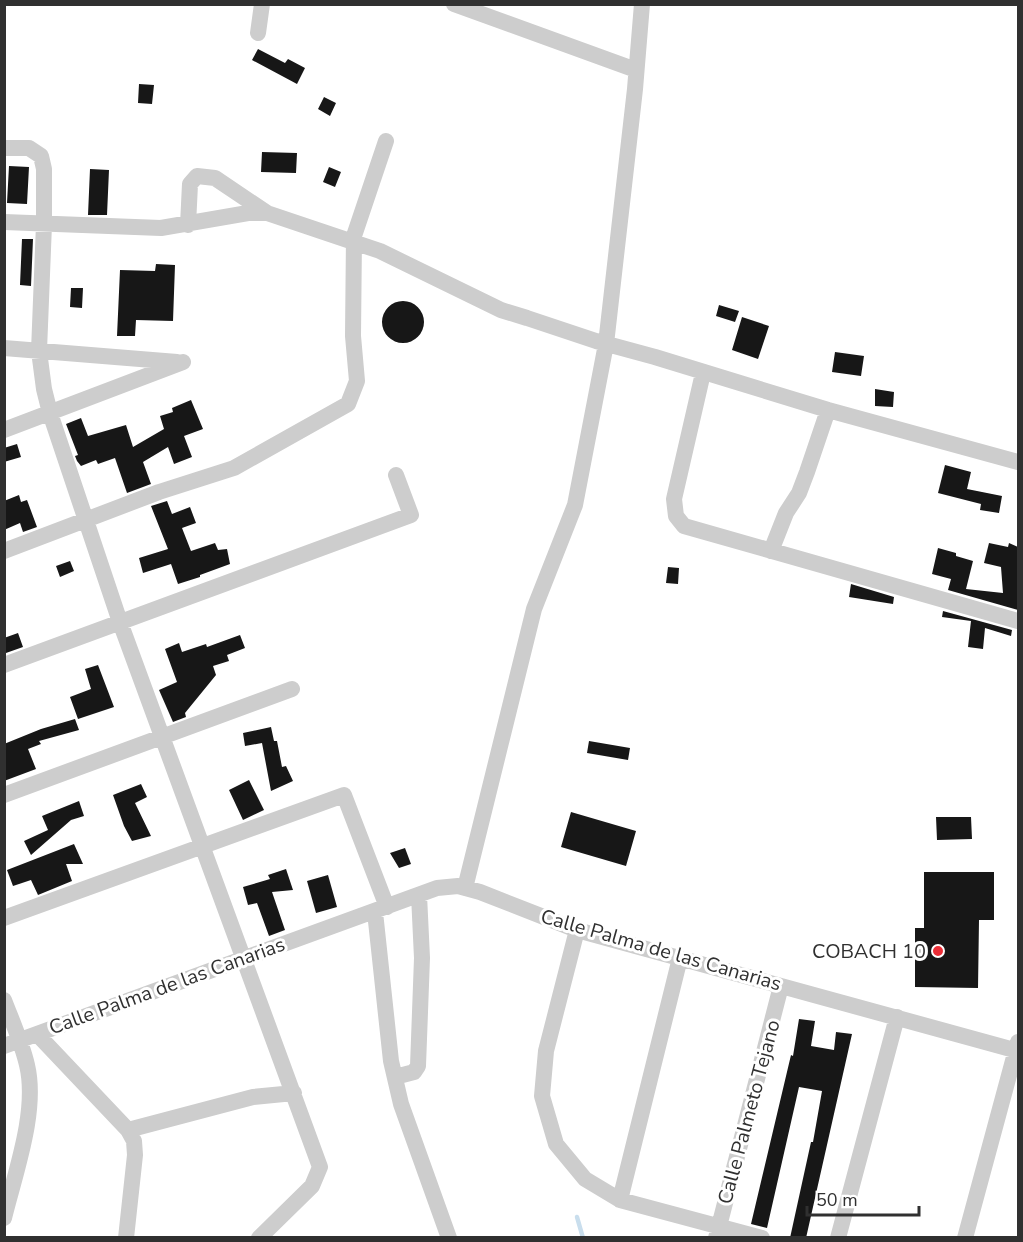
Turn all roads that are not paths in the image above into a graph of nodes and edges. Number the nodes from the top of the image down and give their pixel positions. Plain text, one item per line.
1 (262, 4) edge
2 (454, 4) edge
3 (642, 4) edge
4 (258, 33) dead end
5 (636, 70) junction
6 (386, 141) dead end
7 (4, 148) edge
8 (267, 213) junction
9 (4, 222) edge
10 (44, 224) junction
11 (188, 225) junction
12 (354, 242) junction
13 (606, 344) junction
14 (4, 348) edge
15 (39, 351) junction
16 (704, 373) junction
17 (828, 410) junction
18 (50, 413) junction
19 (4, 430) edge
20 (1018, 462) edge
21 (396, 475) dead end
22 (87, 520) junction
23 (4, 551) edge
24 (771, 551) junction
25 (1018, 621) edge
26 (120, 622) junction
27 (4, 665) edge
28 (292, 689) dead end
29 (164, 736) junction
30 (4, 795) edge
31 (204, 846) junction
32 (465, 888) junction
33 (419, 895) junction
34 (381, 909) junction
35 (4, 918) edge
36 (577, 930) junction
37 (680, 958) junction
38 (243, 959) junction
39 (781, 986) junction
40 (4, 1000) edge
41 (897, 1017) junction
42 (37, 1034) junction
43 (12, 1043) edge
44 (1018, 1048) edge
45 (395, 1077) junction
46 (294, 1093) junction
47 (128, 1130) junction
48 (12, 1162) edge
49 (620, 1200) junction
50 (4, 1218) edge
51 (718, 1232) edge
52 (126, 1238) edge
53 (260, 1238) edge
54 (449, 1238) edge
55 (762, 1238) edge
56 (838, 1238) edge
57 (966, 1238) edge

1 - 4 street
2 - 5 street
3 - 5 street
5 - 13 street
6 - 12 street
7 - 10 street
8 - 11 street
8 - 11 street
8 - 12 street
9 - 10 street
10 - 11 street
10 - 15 street
12 - 13 street
12 - 22 street
13 - 16 street
13 - 32 street
14 - 15 street
15 - 18 street
15 - 18 street
16 - 17 street
16 - 24 street
17 - 20 street
17 - 24 street
18 - 19 street
18 - 22 street
21 - 26 street
22 - 23 street
22 - 26 street
24 - 25 street
26 - 27 street
26 - 29 street
28 - 29 street
29 - 30 street
29 - 31 street
31 - 34 street
31 - 35 street
31 - 38 street
32 - 33 street, Calle Palma de las Canarias
32 - 36 street, Calle Palma de las Canarias
33 - 34 street, Calle Palma de las Canarias
33 - 45 street
34 - 38 street, Calle Palma de las Canarias
34 - 45 street
36 - 37 street, Calle Palma de las Canarias
36 - 49 street
37 - 39 street, Calle Palma de las Canarias
37 - 49 street
38 - 42 street, Calle Palma de las Canarias
38 - 46 street
39 - 41 street, Calle Palma de las Canarias
39 - 51 street, Calle Palmeto Tejano
40 - 43 street
41 - 44 street, Calle Palma de las Canarias
41 - 56 street
42 - 43 street, Calle Palma de las Canarias
42 - 47 street
43 - 48 street
44 - 57 street
45 - 54 street
46 - 47 street
46 - 53 street
47 - 52 street
48 - 50 street
49 - 51 street
51 - 55 street

